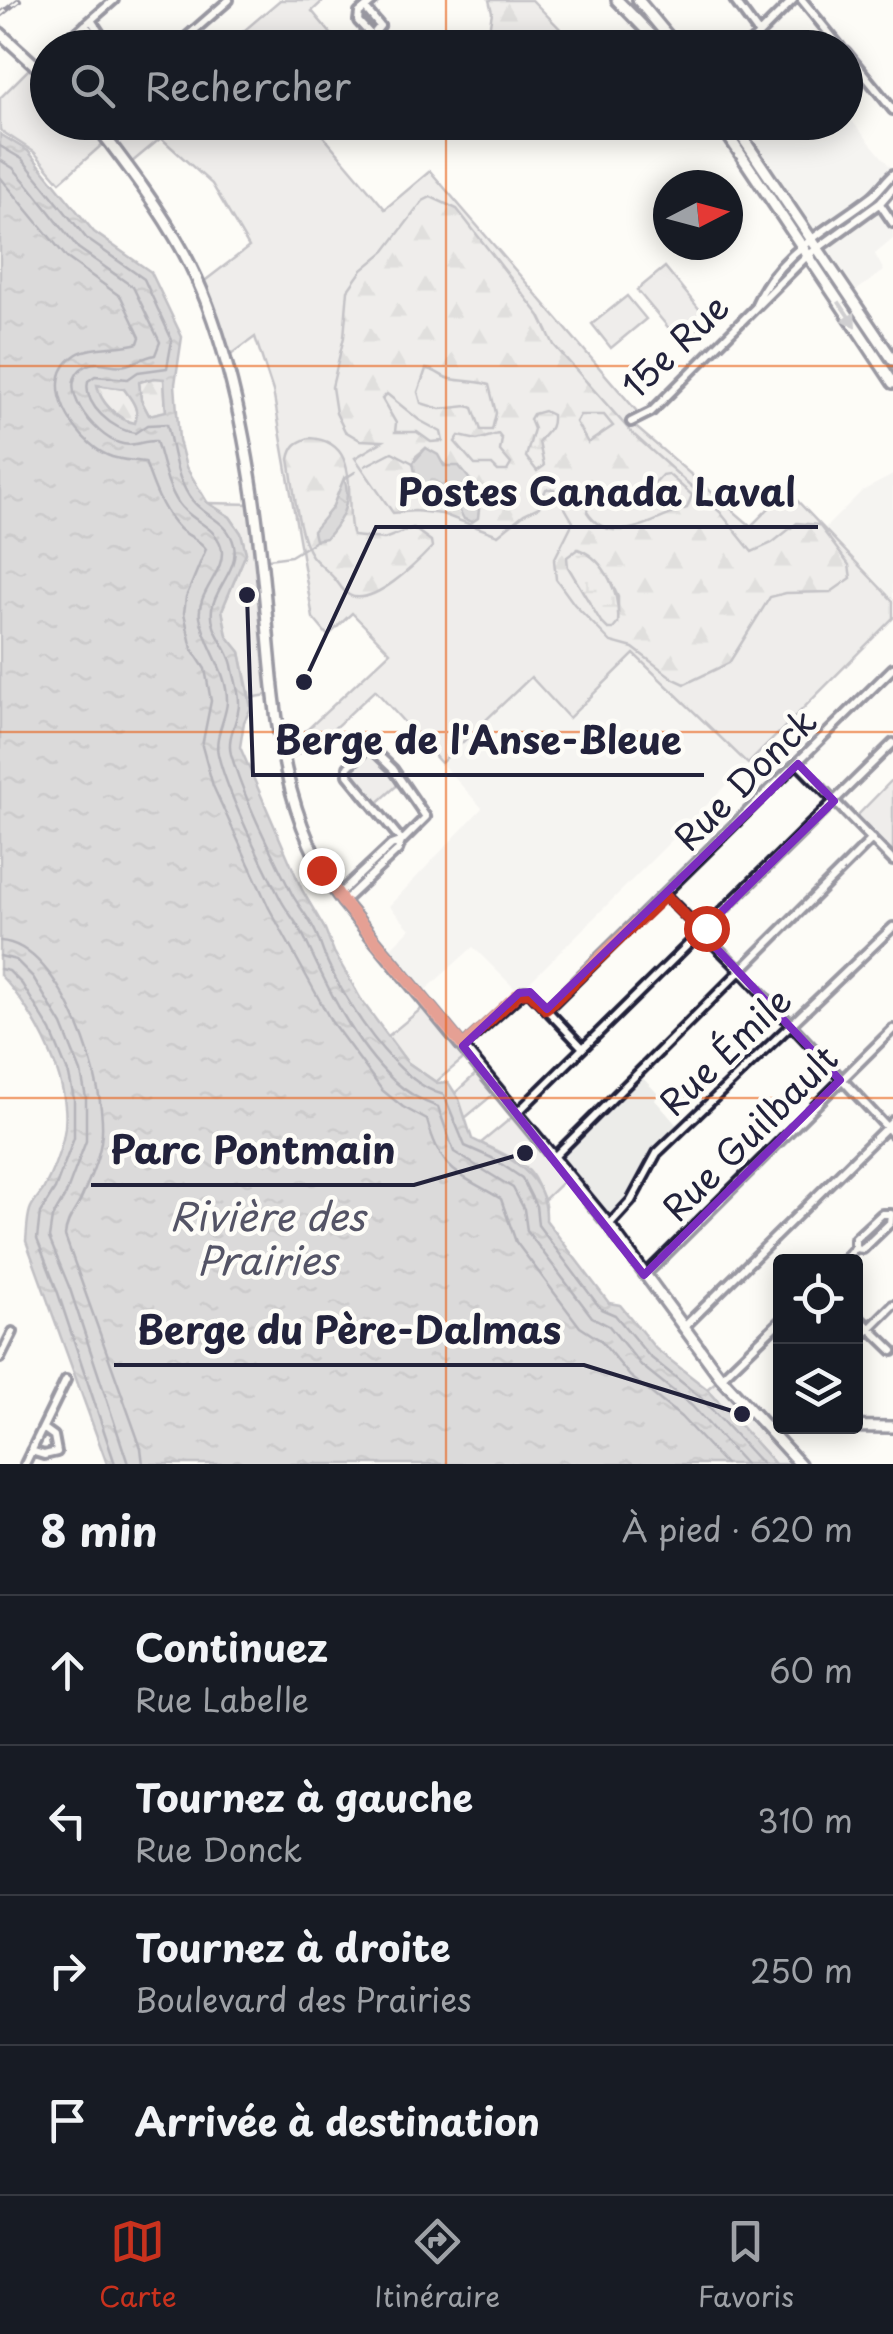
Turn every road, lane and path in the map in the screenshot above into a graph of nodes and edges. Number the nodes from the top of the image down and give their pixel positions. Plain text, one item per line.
1 (114, 0) edge
2 (229, 0) edge
3 (374, 0) edge
4 (618, 0) edge
5 (638, 0) edge
6 (734, 0) edge
7 (793, 0) edge
8 (802, 0) edge
9 (365, 8) dead end
10 (79, 30) edge
11 (195, 30) edge
12 (647, 30) edge
13 (663, 30) edge
14 (756, 30) edge
15 (763, 30) edge
16 (827, 30) edge
17 (0, 33) edge
18 (30, 61) edge
19 (863, 73) edge
20 (893, 110) edge
21 (107, 140) edge
22 (731, 140) edge
23 (743, 140) edge
24 (893, 174) edge
25 (893, 188) edge
26 (872, 196) junction
27 (880, 203) junction
28 (893, 224) edge
29 (810, 246) junction
30 (893, 360) edge
31 (893, 382) edge
32 (630, 422) dead end
33 (893, 668) edge
34 (893, 743) edge
35 (798, 764) junction
36 (834, 801) junction
37 (872, 839) junction
38 (402, 840) junction
39 (893, 860) edge
40 (665, 896) junction
41 (340, 898) junction
42 (891, 929) edge
43 (701, 932) junction
44 (893, 940) edge
45 (741, 971) junction
46 (546, 1009) junction
47 (788, 1026) junction
48 (893, 1029) edge
49 (463, 1046) junction
50 (583, 1048) junction
51 (840, 1080) junction
52 (516, 1114) junction
53 (890, 1124) edge
54 (893, 1134) edge
55 (553, 1158) junction
56 (609, 1225) junction
57 (855, 1248) junction
58 (849, 1254) edge
59 (644, 1276) junction
60 (893, 1305) edge
61 (863, 1322) edge
62 (773, 1328) edge
63 (682, 1329) junction
64 (870, 1329) junction
65 (13, 1332) dead end
66 (863, 1336) edge
67 (893, 1350) edge
68 (0, 1358) edge
69 (722, 1378) junction
70 (66, 1380) dead end
71 (773, 1423) edge
72 (863, 1427) edge
73 (893, 1427) edge
74 (44, 1428) junction
75 (767, 1429) junction
76 (31, 1451) junction
77 (25, 1464) edge
78 (800, 1464) edge

1 - 10 street
2 - 11 street
3 - 9 street
4 - 12 street
5 - 13 street
6 - 14 street
7 - 15 street
8 - 16 street
17 - 18 street
19 - 20 street
21 - 41 street
22 - 29 street
23 - 29 street
24 - 26 street, 15e Rue
25 - 27 street, 15e Rue
26 - 27 street
26 - 29 street, 15e Rue
27 - 28 street
27 - 29 street, 15e Rue
29 - 30 street
29 -> 31 street
29 - 32 street, 15e Rue
33 - 35 street, Rue Donck
34 - 36 street
35 - 36 street
35 - 40 street, Rue Donck
36 - 37 street
36 - 43 street
37 - 39 street
37 - 45 street
38 - 38 street
38 - 41 street
40 - 43 street
40 - 46 street, Rue Donck
41 - 49 street
42 - 44 street
42 - 47 street, Rue Émile
43 - 45 street
43 - 50 street
45 - 47 street
45 - 55 street
46 - 49 street
46 - 50 street
47 - 51 street
47 - 56 street, Rue Émile
48 - 51 street, Rue Guilbault
49 - 52 street
50 - 52 street
51 - 53 street
51 - 59 street, Rue Guilbault
52 - 55 street
53 - 54 street
53 - 63 street
55 - 56 street
56 - 59 street
57 - 57 street
57 - 58 street
59 - 63 street
60 - 64 street
61 - 64 street
62 - 69 street
63 - 69 street
64 - 66 street
64 - 67 street
65 - 68 street
69 - 75 street
70 - 74 street
71 - 75 street
72 - 73 street
74 - 76 street
74 - 76 street
75 - 78 street
76 - 77 street

